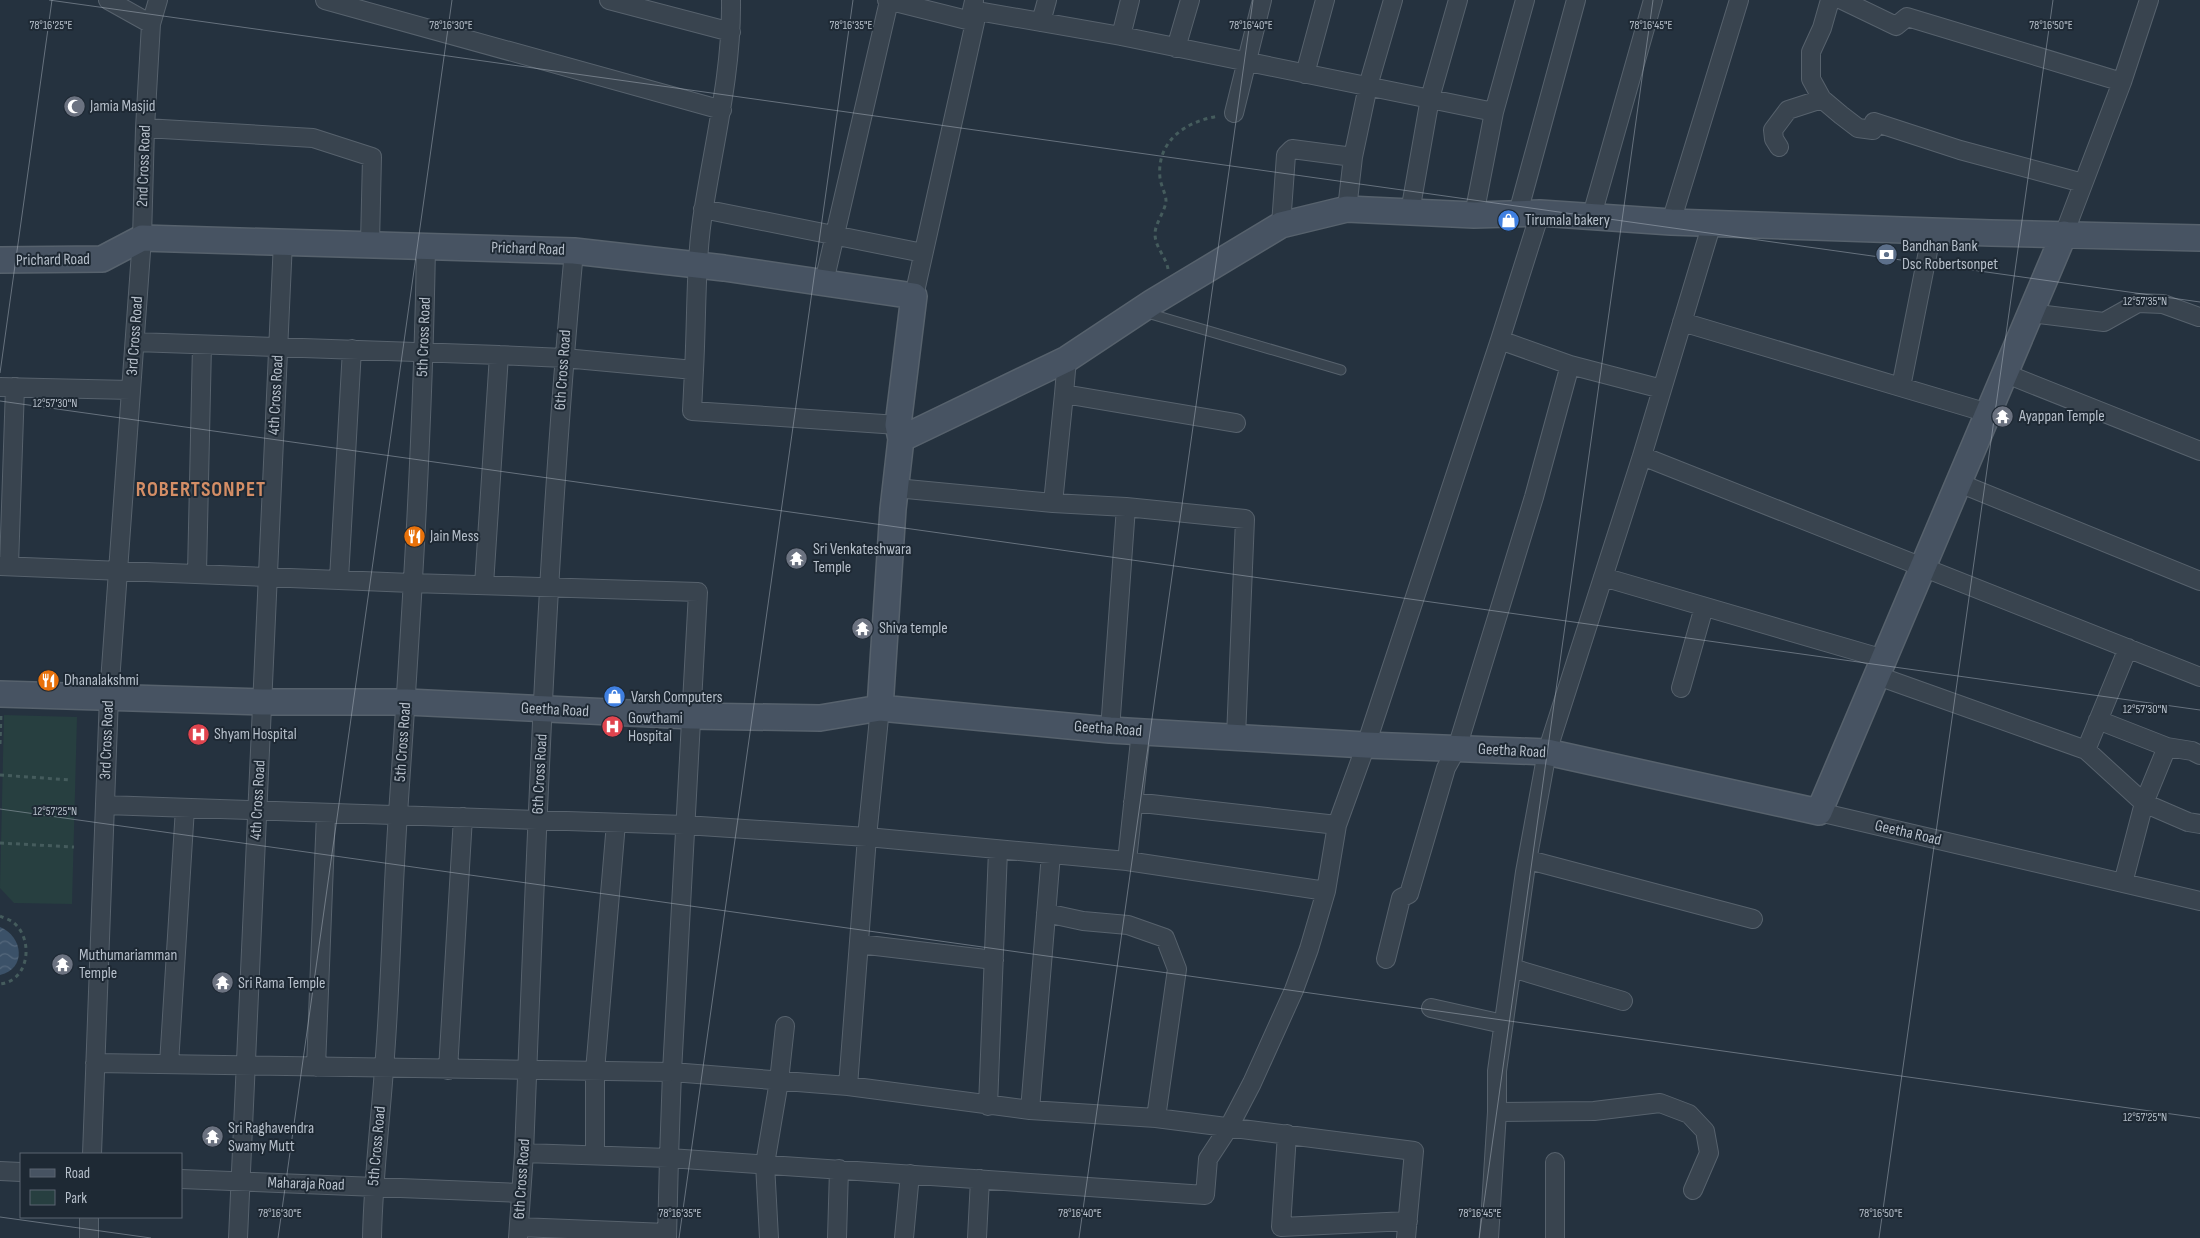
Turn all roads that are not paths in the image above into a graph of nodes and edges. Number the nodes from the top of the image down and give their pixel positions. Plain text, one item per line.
1 (108, 0) edge
2 (158, 0) edge
3 (325, 0) edge
4 (609, 0) edge
5 (731, 0) edge
6 (888, 0) edge
7 (1047, 0) edge
8 (1130, 0) edge
9 (1190, 0) edge
10 (1262, 0) edge
11 (1324, 0) edge
12 (1393, 0) edge
13 (1458, 0) edge
14 (1525, 0) edge
15 (1576, 0) edge
16 (1653, 0) edge
17 (1738, 0) edge
18 (1830, 0) edge
19 (1842, 0) edge
20 (2150, 0) edge
21 (974, 11) edge
22 (1041, 22) junction
23 (151, 24) junction
24 (732, 32) junction
25 (1122, 36) junction
26 (1176, 48) junction
27 (1246, 62) junction
28 (1305, 74) junction
29 (2122, 82) junction
30 (1368, 86) junction
31 (1430, 98) junction
32 (1822, 98) junction
33 (722, 110) junction
34 (1494, 112) junction
35 (1234, 113) road end
36 (145, 128) junction
37 (1779, 147) dead end
38 (1353, 158) junction
39 (2083, 182) junction
40 (703, 209) junction
41 (1347, 209) junction
42 (1410, 212) junction
43 (1529, 213) junction
44 (1474, 215) junction
45 (1592, 215) junction
46 (1671, 222) junction
47 (1712, 223) junction
48 (1281, 225) junction
49 (1932, 231) junction
50 (2064, 234) junction
51 (834, 236) junction
52 (142, 238) junction
53 (2200, 238) edge
54 (283, 241) junction
55 (370, 243) junction
56 (426, 245) junction
57 (574, 251) junction
58 (923, 253) junction
59 (0, 260) edge
60 (699, 265) junction
61 (824, 282) junction
62 (914, 296) junction
63 (1139, 311) junction
64 (2030, 313) junction
65 (2199, 317) dead end
66 (1682, 322) junction
67 (1500, 340) junction
68 (135, 342) junction
69 (202, 345) junction
70 (278, 347) junction
71 (352, 350) junction
72 (424, 352) junction
73 (499, 355) junction
74 (564, 358) junction
75 (1068, 359) junction
76 (1570, 365) junction
77 (694, 370) junction
78 (1341, 370) dead end
79 (2004, 373) junction
80 (7, 387) edge
81 (1901, 387) junction
82 (1662, 389) junction
83 (131, 390) junction
84 (1064, 394) junction
85 (1988, 413) junction
86 (1236, 423) dead end
87 (899, 432) junction
88 (2200, 451) edge
89 (1642, 456) junction
90 (1959, 483) junction
91 (896, 488) junction
92 (1053, 503) junction
93 (1126, 507) junction
94 (4, 566) edge
95 (1924, 566) junction
96 (118, 570) junction
97 (197, 573) junction
98 (268, 576) junction
99 (1603, 577) junction
100 (338, 579) junction
101 (2200, 581) edge
102 (411, 583) junction
103 (484, 585) junction
104 (548, 587) junction
105 (1704, 607) junction
106 (2128, 648) junction
107 (1881, 668) junction
108 (2200, 677) edge
109 (1681, 688) dead end
110 (109, 696) junction
111 (1, 701) edge
112 (262, 702) junction
113 (406, 702) junction
114 (880, 708) junction
115 (543, 709) junction
116 (691, 716) junction
117 (2098, 720) junction
118 (1110, 730) junction
119 (1141, 732) junction
120 (1236, 737) junction
121 (1366, 745) junction
122 (2167, 747) junction
123 (1457, 748) junction
124 (2086, 750) junction
125 (1547, 752) junction
126 (2200, 755) edge
127 (1133, 802) junction
128 (2144, 803) junction
129 (105, 805) junction
130 (184, 808) junction
131 (257, 811) junction
132 (1819, 812) junction
133 (326, 813) junction
134 (398, 815) junction
135 (463, 818) junction
136 (538, 820) junction
137 (616, 823) junction
138 (2200, 824) edge
139 (685, 825) junction
140 (1337, 825) junction
141 (868, 837) junction
142 (998, 850) junction
143 (1051, 854) junction
144 (1127, 860) junction
145 (1529, 860) junction
146 (2123, 883) junction
147 (1326, 891) junction
148 (2200, 901) edge
149 (1046, 914) junction
150 (1754, 920) dead end
151 (859, 944) junction
152 (1386, 959) dead end
153 (994, 960) junction
154 (1512, 968) junction
155 (1623, 1001) dead end
156 (1431, 1008) dead end
157 (1504, 1024) junction
158 (785, 1026) dead end
159 (95, 1063) junction
160 (169, 1064) junction
161 (246, 1065) junction
162 (316, 1067) junction
163 (384, 1069) junction
164 (448, 1070) junction
165 (527, 1070) junction
166 (595, 1071) junction
167 (672, 1072) junction
168 (779, 1081) junction
169 (848, 1086) junction
170 (988, 1106) junction
171 (1030, 1110) junction
172 (1497, 1112) junction
173 (1156, 1118) junction
174 (1229, 1128) junction
175 (1288, 1134) junction
176 (92, 1153) edge
177 (524, 1153) junction
178 (596, 1155) junction
179 (669, 1158) junction
180 (1555, 1162) dead end
181 (765, 1164) junction
182 (839, 1169) junction
183 (0, 1171) edge
184 (20, 1172) edge
185 (910, 1174) junction
186 (182, 1179) edge
187 (980, 1179) junction
188 (241, 1182) junction
189 (373, 1186) junction
190 (1693, 1190) dead end
191 (521, 1193) junction
192 (89, 1218) edge
193 (1407, 1230) edge
194 (518, 1233) edge
195 (667, 1235) edge
196 (89, 1238) edge
197 (238, 1238) edge
198 (372, 1238) edge
199 (769, 1238) edge
200 (837, 1238) edge
201 (904, 1238) edge
202 (977, 1238) edge
203 (1489, 1238) edge
204 (1555, 1238) edge

1 - 23 street
2 - 23 street, 2nd Cross Road
3 - 33 street
4 - 24 street
5 - 24 street
6 - 21 street
6 - 51 street
7 - 22 street
8 - 25 street
9 - 26 street
10 - 27 street
11 - 28 street
12 - 30 street
13 - 31 street
14 - 34 street
15 - 43 street
16 - 45 street
17 - 46 street
18 - 32 street
19 - 29 street
20 - 29 street
21 - 22 street
21 - 58 street
22 - 25 street
23 - 36 street, 2nd Cross Road
24 - 33 street
25 - 26 street
26 - 27 street
27 - 28 street
27 - 35 street
28 - 30 street
29 - 39 street
30 - 31 street
30 - 38 street
31 - 34 street
31 - 42 street
32 - 37 street
32 - 39 street
33 - 40 street
34 - 44 street
36 - 52 street, 2nd Cross Road
36 - 55 street
38 - 41 street
38 - 48 street
39 - 50 street
40 - 51 street
40 - 60 street
41 - 42 street
41 - 48 street
42 - 44 street
43 - 44 street
43 - 45 street
43 - 67 street
45 - 46 street
46 - 47 street
47 - 49 street
47 - 66 street
48 - 63 street
49 - 50 street
49 - 81 street
50 - 53 street
50 - 64 street
51 - 58 street
51 - 61 street
52 - 54 street, Prichard Road
52 - 59 street, Prichard Road
52 - 68 street, 3rd Cross Road
54 - 55 street, Prichard Road
54 - 70 street, 4th Cross Road
55 - 56 street, Prichard Road
56 - 57 street, Prichard Road
56 - 72 street, 5th Cross Road
57 - 60 street, Prichard Road
57 - 74 street, 6th Cross Road
58 - 62 street
60 - 61 street, Prichard Road
60 - 77 street
61 - 62 street, Prichard Road
62 - 87 street
63 - 75 street
63 - 78 lane
64 - 65 street
64 - 79 street
66 - 81 street
66 - 82 street
67 - 76 street
67 - 121 street
68 - 69 street
68 - 83 street, 3rd Cross Road
69 - 70 street
69 - 97 street
70 - 71 street
70 - 98 street, 4th Cross Road
71 - 72 street
71 - 100 street
72 - 73 street
72 - 102 street, 5th Cross Road
73 - 74 street
73 - 103 street
74 - 77 street
74 - 104 street, 6th Cross Road
75 - 84 street
75 - 87 street
76 - 82 street
76 - 123 street
77 - 87 street
79 - 85 street
79 - 88 street
80 - 83 street
80 - 94 street
81 - 85 street
82 - 89 street
83 - 96 street, 3rd Cross Road
84 - 86 street
84 - 92 street
85 - 90 street
87 - 91 street
89 - 95 street
89 - 99 street
90 - 95 street
90 - 101 street
91 - 92 street
91 - 114 street
92 - 93 street
93 - 118 street
93 - 120 street
94 - 96 street
95 - 106 street
95 - 107 street
96 - 97 street
96 - 110 street, 3rd Cross Road
97 - 98 street
98 - 100 street
98 - 112 street, 4th Cross Road
99 - 105 street
99 - 125 street
100 - 102 street
102 - 103 street
102 - 113 street, 5th Cross Road
103 - 104 street
104 - 115 street, 6th Cross Road
104 - 116 street
105 - 107 street
105 - 109 street
106 - 108 street
106 - 117 street
107 - 124 street
107 - 132 street
110 - 111 street, Geetha Road
110 - 112 street, Geetha Road
110 - 129 street, 3rd Cross Road
112 - 113 street, Geetha Road
112 - 131 street, 4th Cross Road
113 - 115 street, Geetha Road
113 - 134 street, 5th Cross Road
114 - 116 street, Geetha Road
114 - 118 street, Geetha Road
114 - 141 street
115 - 116 street, Geetha Road
115 - 136 street, 6th Cross Road
116 - 139 street
117 - 122 street
117 - 124 street
118 - 119 street, Geetha Road
119 - 120 street, Geetha Road
119 - 127 street
120 - 121 street, Geetha Road
121 - 123 street, Geetha Road
121 - 140 street
122 - 126 street
122 - 128 street
123 - 125 street, Geetha Road
123 - 152 street
124 - 128 street
125 - 132 street, Geetha Road
125 - 145 street
127 - 140 street
127 - 144 street
128 - 138 street
128 - 146 street
129 - 130 street
129 - 159 street, 3rd Cross Road
130 - 131 street
130 - 160 street
131 - 133 street
131 - 161 street, 4th Cross Road
132 - 146 street, Geetha Road
133 - 134 street
133 - 162 street
134 - 135 street
134 - 163 street, 5th Cross Road
135 - 136 street
135 - 164 street
136 - 137 street
136 - 165 street, 6th Cross Road
137 - 139 street
137 - 166 street
139 - 141 street
139 - 167 street
140 - 147 street
141 - 142 street
141 - 151 street
142 - 143 street
142 - 153 street
143 - 144 street
143 - 149 street
144 - 147 street
145 - 150 street
145 - 154 street
146 - 148 street, Geetha Road
147 - 174 street
149 - 171 street
149 - 173 street
151 - 153 street
151 - 169 street
153 - 170 street
154 - 155 street
154 - 157 street
156 - 157 street
157 - 172 street
158 - 168 street
159 - 160 street
159 - 176 street, 3rd Cross Road
160 - 161 street
161 - 162 street
161 - 188 street, 4th Cross Road
162 - 163 street
163 - 164 street
163 - 189 street, 5th Cross Road
164 - 165 street
165 - 166 street
165 - 177 street, 6th Cross Road
166 - 167 street
166 - 178 street
167 - 168 street
167 - 179 street
168 - 169 street
168 - 181 street
169 - 170 street
170 - 171 street
171 - 173 street
172 - 190 street
172 - 203 street
173 - 174 street
174 - 175 street
174 - 187 street
175 - 193 street
175 - 193 street
177 - 178 street
177 - 191 street, 6th Cross Road
178 - 179 street
179 - 181 street
179 - 195 street
180 - 204 street
181 - 182 street
181 - 199 street
182 - 185 street
182 - 200 street
183 - 184 street
185 - 187 street
185 - 201 street
186 - 188 street, Maharaja Road
187 - 202 street
188 - 189 street, Maharaja Road
188 - 197 street, 4th Cross Road
189 - 191 street, Maharaja Road
189 - 198 street, 5th Cross Road
191 - 194 street, 6th Cross Road
192 - 196 street
194 - 195 street

